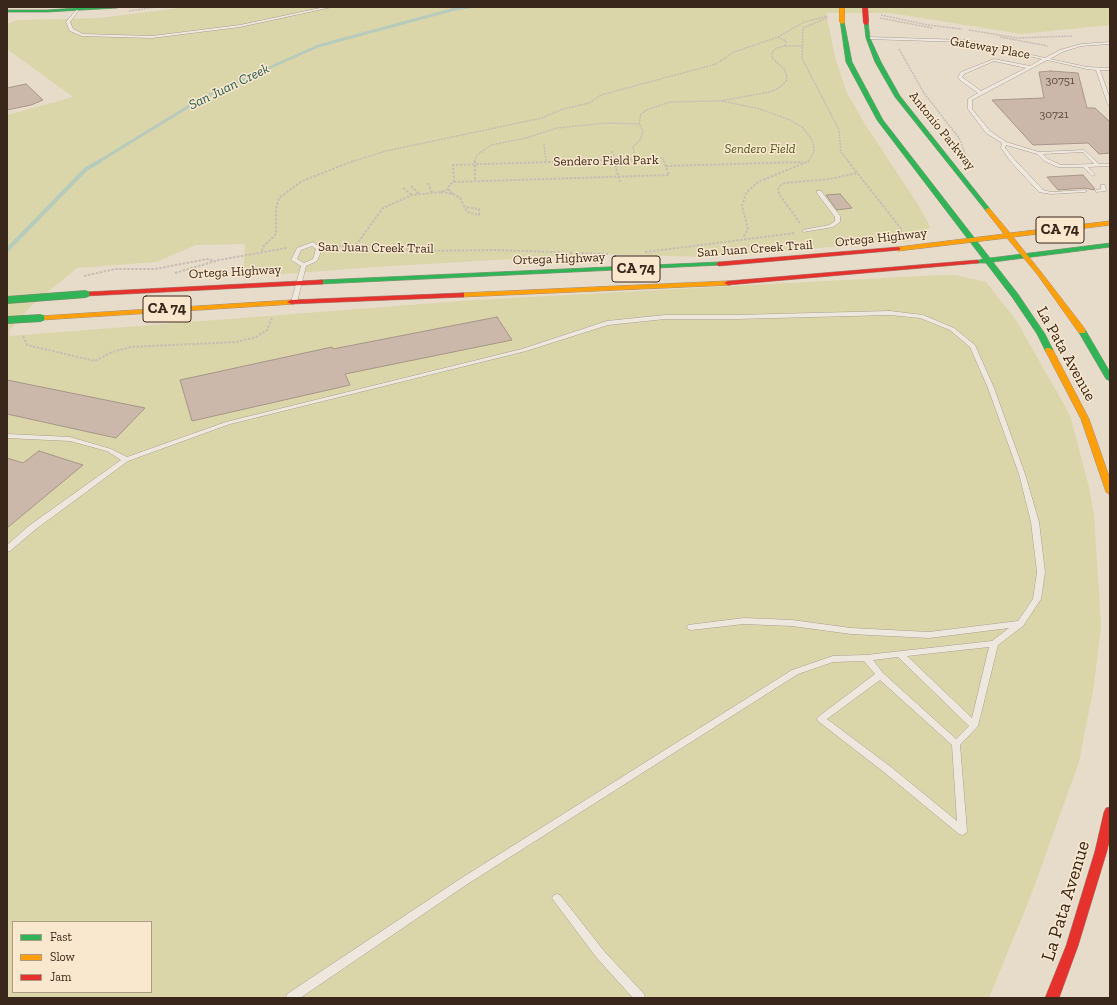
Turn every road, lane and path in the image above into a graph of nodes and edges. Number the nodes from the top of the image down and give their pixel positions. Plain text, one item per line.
1 (117, 7) edge
2 (330, 7) edge
3 (842, 7) edge
4 (865, 7) edge
5 (77, 10) junction
6 (7, 11) edge
7 (828, 15) dead end
8 (832, 18) dead end
9 (842, 22) junction
10 (960, 32) dead end
11 (968, 33) dead end
12 (1075, 36) dead end
13 (778, 37) junction
14 (868, 38) junction
15 (1110, 43) edge
16 (785, 46) junction
17 (802, 46) junction
18 (895, 47) dead end
19 (1067, 49) junction
20 (1046, 58) junction
21 (1029, 67) junction
22 (1110, 69) edge
23 (1098, 70) junction
24 (981, 93) junction
25 (720, 100) junction
26 (1110, 106) edge
27 (639, 124) junction
28 (1004, 143) junction
29 (544, 144) dead end
30 (612, 151) dead end
31 (1039, 153) junction
32 (966, 156) dead end
33 (635, 159) junction
34 (614, 160) junction
35 (546, 162) junction
36 (806, 162) junction
37 (1110, 164) edge
38 (474, 165) junction
39 (1084, 165) junction
40 (1098, 165) junction
41 (666, 166) junction
42 (857, 173) junction
43 (1093, 175) dead end
44 (619, 177) junction
45 (475, 181) junction
46 (428, 182) dead end
47 (454, 182) junction
48 (620, 182) dead end
49 (411, 186) dead end
50 (1103, 186) dead end
51 (403, 188) dead end
52 (448, 189) junction
53 (1098, 191) dead end
54 (441, 192) junction
55 (818, 192) dead end
56 (1085, 192) dead end
57 (432, 193) junction
58 (419, 194) junction
59 (453, 194) junction
60 (412, 195) junction
61 (465, 206) junction
62 (1110, 223) edge
63 (805, 231) junction
64 (895, 236) dead end
65 (1010, 236) junction
66 (746, 240) junction
67 (971, 241) junction
68 (1110, 245) edge
69 (355, 246) junction
70 (304, 247) junction
71 (316, 247) junction
72 (678, 248) junction
73 (262, 251) junction
74 (644, 252) dead end
75 (683, 253) dead end
76 (615, 254) dead end
77 (1026, 257) junction
78 (988, 261) junction
79 (304, 264) junction
80 (170, 274) dead end
81 (299, 282) junction
82 (7, 300) edge
83 (294, 302) junction
84 (7, 320) edge
85 (1110, 379) edge
86 (7, 436) edge
87 (126, 460) junction
88 (1110, 492) edge
89 (7, 549) edge
90 (1020, 624) junction
91 (691, 627) dead end
92 (994, 644) junction
93 (900, 654) junction
94 (866, 658) junction
95 (880, 675) junction
96 (974, 726) junction
97 (956, 744) junction
98 (1110, 812) edge
99 (557, 898) dead end
100 (291, 998) edge
101 (640, 998) edge
102 (1052, 998) edge

1 - 5 main road
2 - 5 lane
3 - 9 main road, bridge
4 - 14 main road, Antonio Parkway, bridge
5 - 6 main road
7 - 13 path
8 - 17 path
9 - 14 main road
9 - 67 main road
10 - 12 path
11 - 19 path
13 - 16 path
13 - 73 path
14 - 20 lane, Gateway Place
14 - 65 main road, Antonio Parkway
15 - 19 lane
16 - 17 path
16 - 25 path
17 - 42 path
18 - 32 path
19 - 20 lane
20 - 21 lane
20 - 23 lane, Gateway Place
21 - 24 lane
21 - 24 lane
22 - 23 lane, Gateway Place
23 - 26 lane
24 - 28 lane
25 - 27 path
25 - 36 path
27 - 33 path
27 - 38 path
28 - 31 lane
28 - 56 lane
29 - 35 path
30 - 34 path
31 - 39 lane
31 - 40 lane
33 - 34 path, Sendero Field Park
33 - 41 path, Sendero Field Park
34 - 35 path, Sendero Field Park
34 - 44 path
35 - 38 path, Sendero Field Park
36 - 41 path
36 - 66 path
37 - 40 lane
38 - 45 path
38 - 47 path, Sendero Field Park
39 - 40 lane
39 - 43 lane
41 - 44 path, Sendero Field Park
42 - 63 path, San Juan Creek Trail
42 - 64 path
44 - 45 path, Sendero Field Park
44 - 48 path
45 - 47 path, Sendero Field Park
46 - 57 path
47 - 52 path
49 - 58 path
50 - 53 lane
51 - 60 path
52 - 54 path
52 - 59 path
54 - 57 path
54 - 59 path
55 - 63 lane
57 - 58 path
58 - 60 path
59 - 61 path
60 - 69 path
61 - 61 path
62 - 65 main road, Ortega Highway / CA 74
63 - 66 path, San Juan Creek Trail
65 - 67 main road, Ortega Highway / CA 74
65 - 77 main road, Antonio Parkway
66 - 72 path, San Juan Creek Trail
67 - 78 main road, La Pata Avenue
67 - 81 main road, Ortega Highway / CA 74
68 - 77 main road, CA 74
69 - 71 path, San Juan Creek Trail
69 - 76 path, San Juan Creek Trail
70 - 71 lane
70 - 73 path, San Juan Creek Trail
70 - 79 lane
71 - 79 lane
72 - 74 path, San Juan Creek Trail
72 - 75 path, San Juan Creek Trail
73 - 80 path, San Juan Creek Trail
77 - 78 main road, CA 74
77 - 85 main road, La Pata Avenue
78 - 83 main road, CA 74
78 - 88 main road, La Pata Avenue
79 - 81 lane
81 - 82 main road, Ortega Highway / CA 74, bridge
81 - 83 lane
83 - 84 main road, CA 74, bridge
86 - 87 lane
87 - 89 lane
87 - 90 lane
90 - 91 lane
90 - 92 lane
92 - 93 lane
92 - 96 lane
93 - 94 lane
93 - 96 lane
94 - 95 lane
94 - 100 lane
95 - 97 lane
95 - 97 lane
96 - 97 lane
98 - 102 main road, La Pata Avenue
99 - 101 lane

